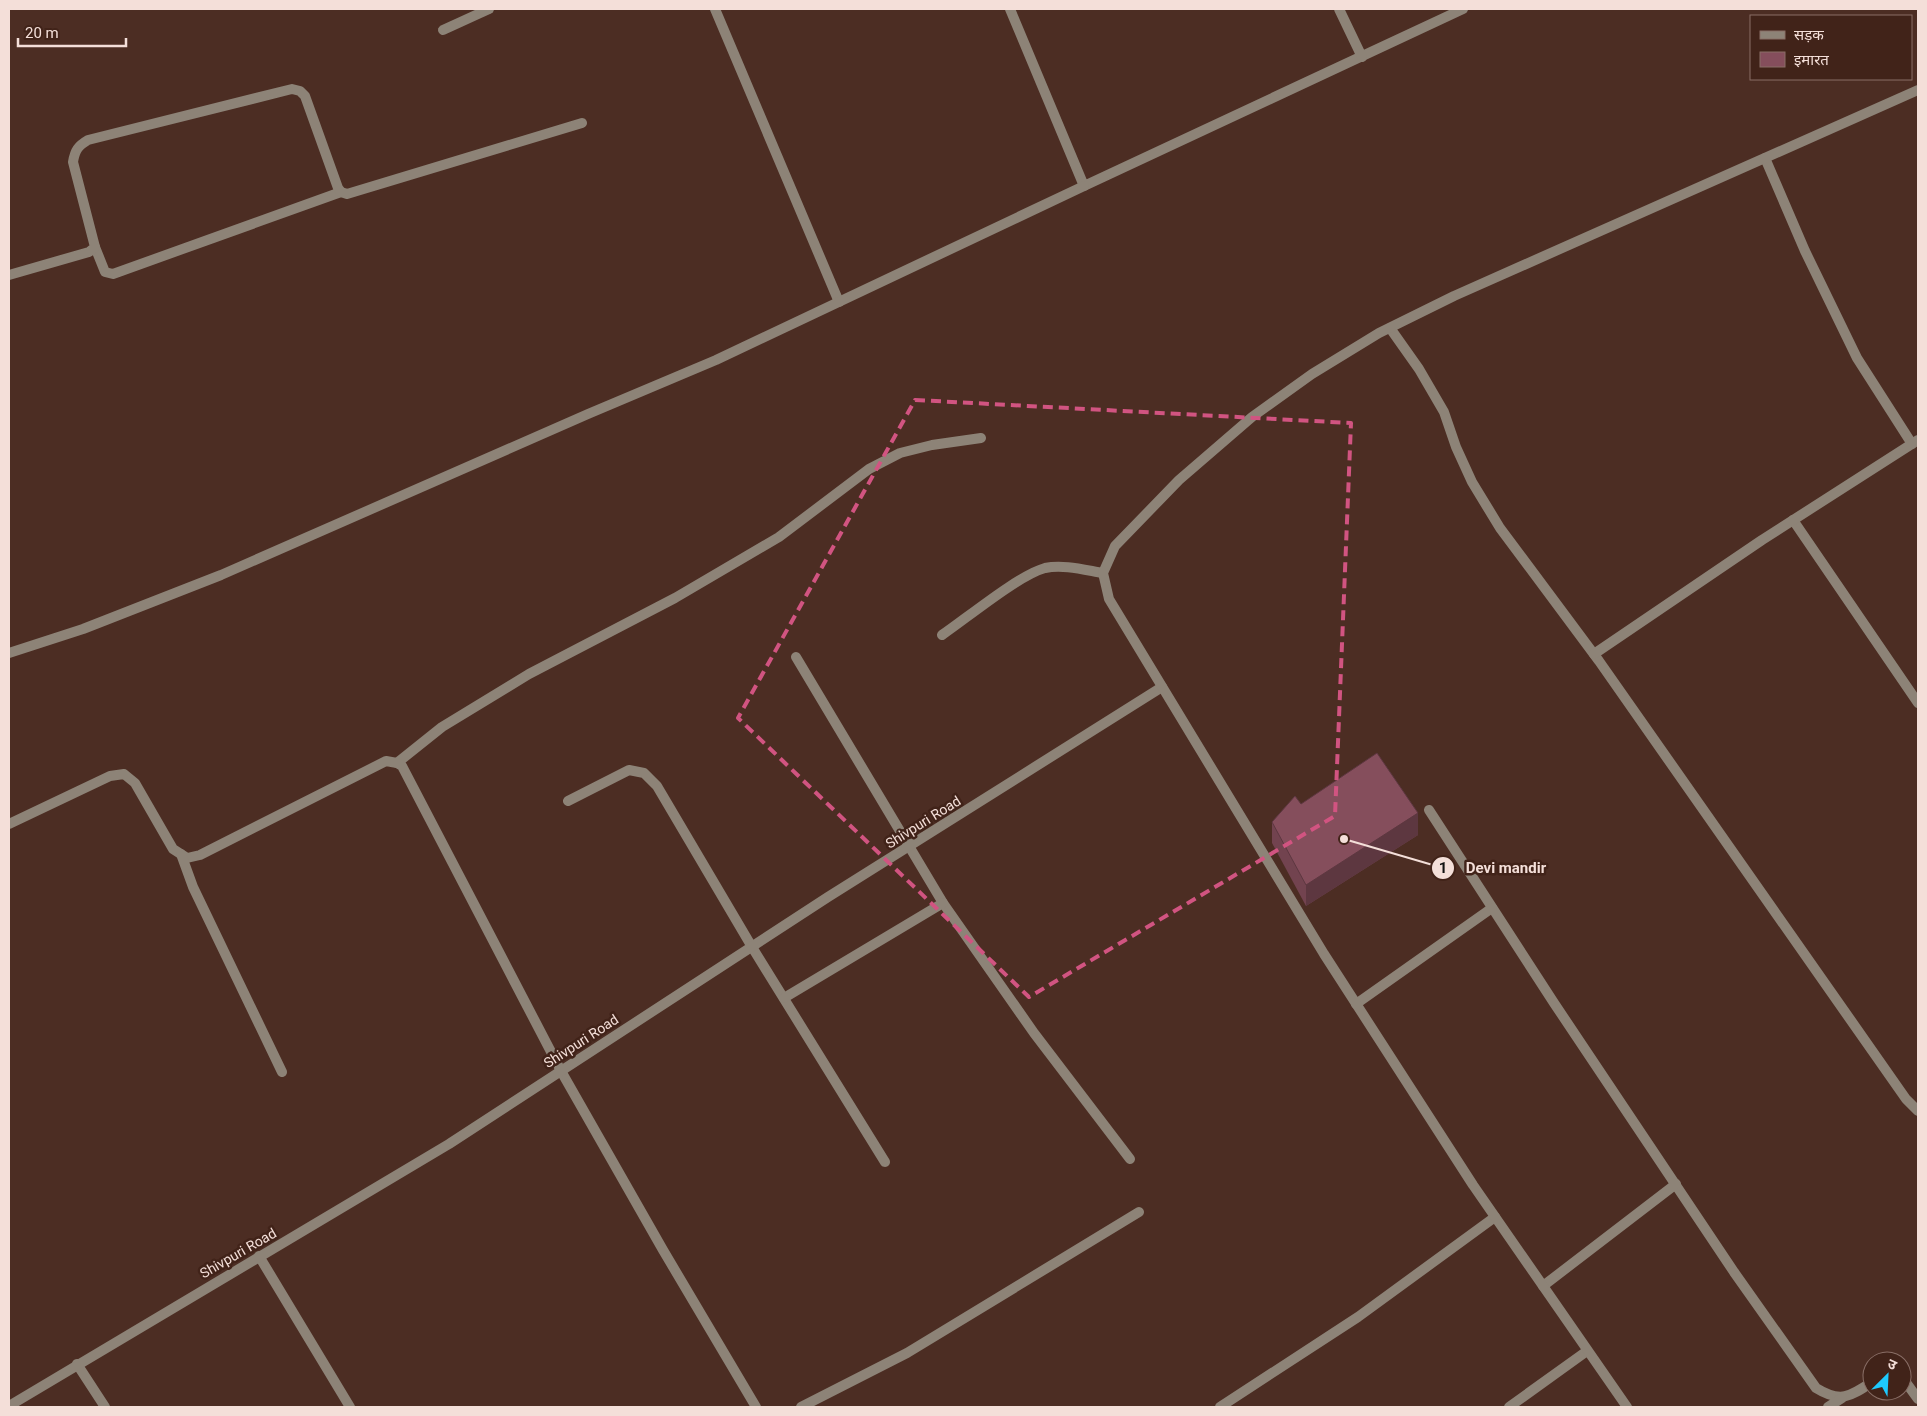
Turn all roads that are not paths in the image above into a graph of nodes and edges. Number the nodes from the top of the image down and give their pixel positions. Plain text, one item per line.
1 (489, 9) edge
2 (715, 9) edge
3 (1010, 9) edge
4 (1339, 9) edge
5 (1463, 9) edge
6 (442, 30) dead end
7 (1362, 57) junction
8 (1918, 90) edge
9 (582, 123) dead end
10 (1765, 158) junction
11 (1084, 186) junction
12 (341, 192) junction
13 (95, 248) junction
14 (9, 275) edge
15 (839, 302) junction
16 (1390, 328) junction
17 (981, 438) dead end
18 (1915, 442) edge
19 (1793, 520) junction
20 (1103, 573) junction
21 (942, 635) dead end
22 (9, 653) edge
23 (1594, 654) junction
24 (796, 657) dead end
25 (1162, 687) junction
26 (1918, 703) edge
27 (397, 762) junction
28 (568, 800) dead end
29 (1429, 810) dead end
30 (9, 824) edge
31 (908, 848) junction
32 (181, 854) junction
33 (943, 903) junction
34 (1492, 908) junction
35 (752, 948) junction
36 (784, 998) junction
37 (1356, 1004) junction
38 (561, 1071) junction
39 (282, 1072) dead end
40 (1918, 1111) edge
41 (1130, 1159) dead end
42 (885, 1162) dead end
43 (1676, 1184) junction
44 (1139, 1212) dead end
45 (1495, 1217) junction
46 (259, 1256) junction
47 (1543, 1286) junction
48 (1587, 1351) junction
49 (77, 1364) junction
50 (1862, 1389) edge
51 (1842, 1398) junction
52 (9, 1406) edge
53 (105, 1407) edge
54 (350, 1407) edge
55 (756, 1407) edge
56 (801, 1407) edge
57 (1220, 1407) edge
58 (1509, 1407) edge
59 (1627, 1407) edge
60 (1828, 1407) edge

1 - 6 street
2 - 15 street
3 - 11 street
4 - 7 street
5 - 7 street
7 - 11 street
8 - 10 street
9 - 12 street
10 - 16 street
10 - 18 street
11 - 15 street
12 - 13 street
12 - 13 street
13 - 14 street
15 - 22 street
16 - 20 street
16 - 23 street
17 - 27 street
18 - 19 street
19 - 23 street
19 - 26 street
20 - 21 street
20 - 25 street
23 - 40 street
24 - 31 street
25 - 31 street, Shivpuri Road
25 - 37 street
27 - 32 street
27 - 38 street
28 - 35 street
29 - 34 street
30 - 32 street
31 - 33 street
31 - 35 street, Shivpuri Road
32 - 39 street
33 - 36 street
33 - 41 street
34 - 37 street
34 - 43 street
35 - 36 street
35 - 38 street, Shivpuri Road
36 - 42 street
37 - 45 street
38 - 46 street, Shivpuri Road
38 - 55 street
43 - 47 street
43 - 51 street
44 - 56 street
45 - 47 street
45 - 57 street
46 - 49 street, Shivpuri Road
46 - 54 street
47 - 48 street
48 - 58 street
48 - 59 street
49 - 52 street, Shivpuri Road
49 - 53 street
50 - 51 street
51 - 60 street

